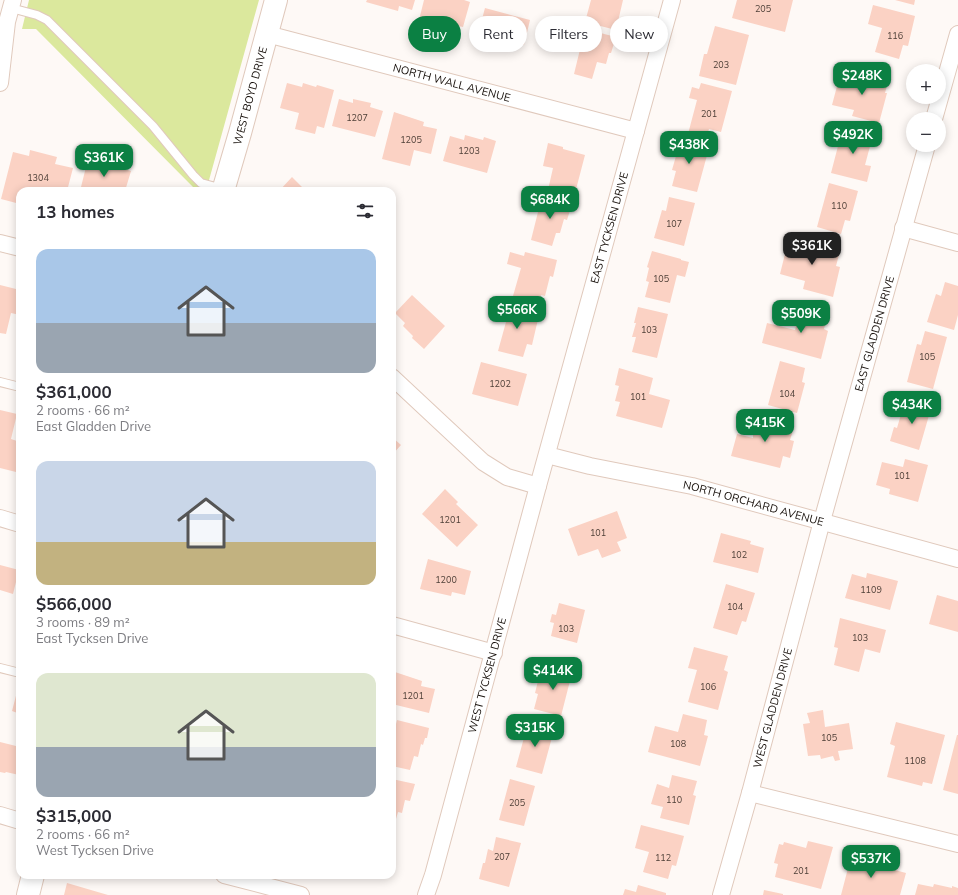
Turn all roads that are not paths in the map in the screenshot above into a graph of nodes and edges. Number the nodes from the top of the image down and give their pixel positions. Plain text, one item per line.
1 (276, 0) edge
2 (672, 0) edge
3 (12, 4) edge
4 (267, 34) junction
5 (958, 34) edge
6 (0, 83) edge
7 (936, 112) edge
8 (636, 131) junction
9 (925, 152) edge
10 (214, 187) edge
11 (224, 187) edge
12 (903, 228) junction
13 (0, 243) edge
14 (958, 243) edge
15 (16, 247) edge
16 (396, 381) edge
17 (0, 382) edge
18 (16, 386) edge
19 (547, 455) junction
20 (538, 486) junction
21 (0, 518) edge
22 (822, 521) junction
23 (16, 523) edge
24 (958, 559) edge
25 (396, 626) edge
26 (494, 653) junction
27 (0, 668) edge
28 (16, 672) edge
29 (750, 793) junction
30 (0, 815) edge
31 (16, 820) edge
32 (958, 844) edge
33 (32, 879) edge
34 (239, 879) edge
35 (28, 895) edge
36 (301, 895) edge
37 (426, 895) edge
38 (721, 895) edge

1 - 4 street, WEST BOYD DRIVE
2 - 8 street, EAST TYCKSEN DRIVE
3 - 6 street
3 - 10 lane
4 - 8 street, NORTH WALL AVENUE
4 - 11 street, WEST BOYD DRIVE
5 - 7 street
8 - 19 street, EAST TYCKSEN DRIVE
9 - 12 street, EAST GLADDEN DRIVE
12 - 14 street
12 - 22 street, EAST GLADDEN DRIVE
13 - 15 street
16 - 20 street
17 - 18 lane
19 - 20 street, WEST TYCKSEN DRIVE
19 - 22 street, NORTH ORCHARD AVENUE
20 - 26 street, WEST TYCKSEN DRIVE
21 - 23 street
22 - 24 street, NORTH ORCHARD AVENUE
22 - 29 street, WEST GLADDEN DRIVE
25 - 26 street
26 - 37 street, WEST TYCKSEN DRIVE
27 - 28 lane
29 - 32 street
29 - 38 street, WEST GLADDEN DRIVE
30 - 31 street
33 - 35 street
34 - 36 street

